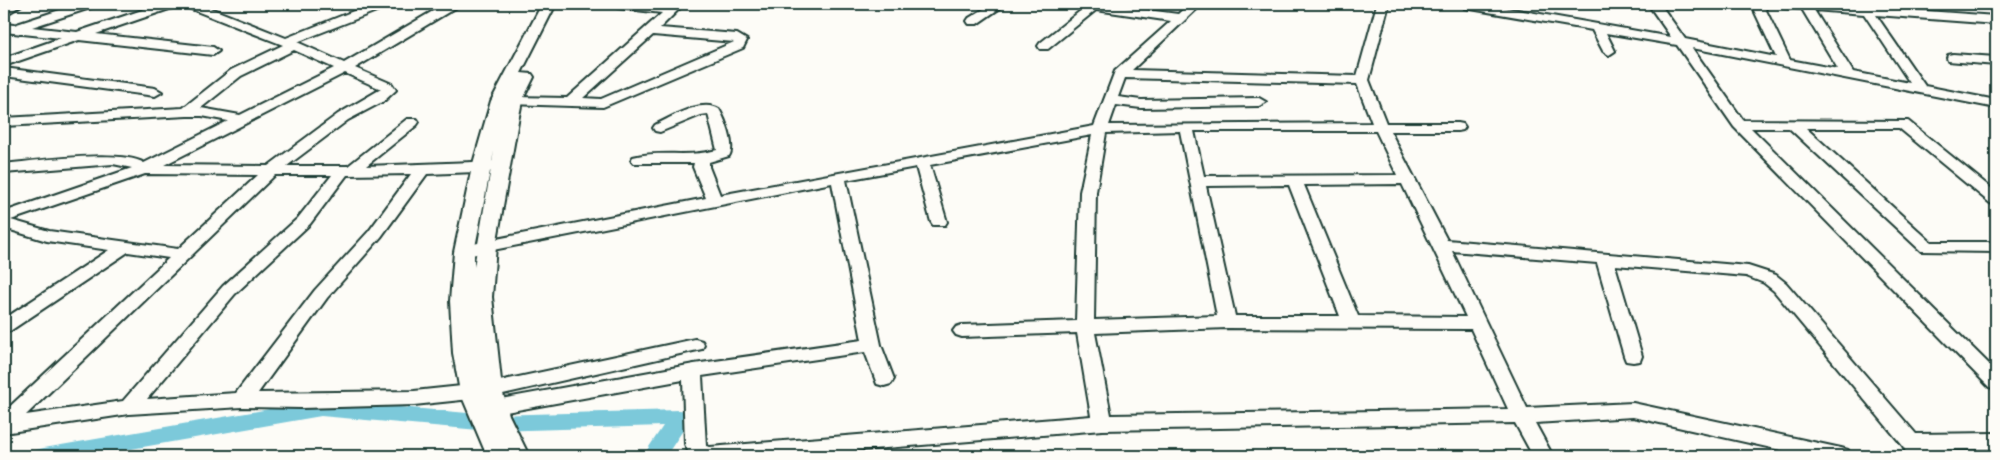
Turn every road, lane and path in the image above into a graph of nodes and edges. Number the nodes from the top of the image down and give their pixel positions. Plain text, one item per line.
1 (18, 4) edge
2 (89, 4) edge
3 (171, 4) edge
4 (190, 4) edge
5 (370, 4) edge
6 (453, 4) edge
7 (548, 4) edge
8 (562, 4) edge
9 (618, 4) edge
10 (1000, 4) edge
11 (1078, 4) edge
12 (1196, 4) edge
13 (1382, 4) edge
14 (1465, 4) edge
15 (1654, 4) edge
16 (1757, 4) edge
17 (1784, 4) edge
18 (1940, 4) edge
19 (1094, 6) junction
20 (1806, 6) junction
21 (675, 7) edge
22 (1851, 7) edge
23 (1528, 9) edge
24 (1868, 11) junction
25 (4, 12) edge
26 (1956, 17) junction
27 (1179, 18) junction
28 (1996, 20) edge
29 (973, 21) dead end
30 (1597, 27) junction
31 (8, 29) edge
32 (650, 31) junction
33 (79, 37) junction
34 (1680, 42) junction
35 (289, 44) junction
36 (1044, 46) dead end
37 (1609, 51) dead end
38 (213, 52) dead end
39 (1953, 58) dead end
40 (4, 62) edge
41 (1785, 62) junction
42 (1995, 63) edge
43 (345, 68) junction
44 (4, 72) edge
45 (1120, 74) junction
46 (1848, 74) junction
47 (1362, 80) junction
48 (1919, 87) junction
49 (155, 92) dead end
50 (1110, 100) junction
51 (514, 101) junction
52 (571, 102) junction
53 (1259, 102) dead end
54 (1996, 104) edge
55 (187, 112) junction
56 (243, 120) junction
57 (4, 122) edge
58 (412, 122) dead end
59 (1740, 124) junction
60 (1792, 124) junction
61 (1380, 126) junction
62 (1186, 127) junction
63 (1458, 127) dead end
64 (660, 128) dead end
65 (1100, 130) junction
66 (702, 159) junction
67 (638, 160) dead end
68 (922, 161) junction
69 (491, 167) junction
70 (4, 168) edge
71 (144, 169) junction
72 (271, 171) junction
73 (420, 171) junction
74 (347, 172) junction
75 (838, 177) junction
76 (1408, 179) junction
77 (1295, 180) junction
78 (1198, 181) junction
79 (1996, 200) edge
80 (716, 201) junction
81 (4, 217) edge
82 (939, 222) dead end
83 (4, 223) edge
84 (1441, 245) junction
85 (486, 246) junction
86 (1996, 246) edge
87 (125, 247) junction
88 (464, 252) junction
89 (184, 255) junction
90 (1604, 258) junction
91 (1227, 322) junction
92 (1351, 322) junction
93 (1477, 322) junction
94 (1085, 326) junction
95 (4, 327) edge
96 (962, 331) dead end
97 (872, 344) junction
98 (695, 345) dead end
99 (1633, 356) dead end
100 (694, 371) junction
101 (884, 379) dead end
102 (1996, 382) edge
103 (242, 400) junction
104 (488, 405) junction
105 (129, 407) junction
106 (1521, 416) junction
107 (1102, 423) junction
108 (4, 425) edge
109 (1996, 441) edge
110 (1915, 449) edge
111 (505, 451) edge
112 (1543, 456) edge
113 (1841, 456) edge

1 - 25 street
2 - 31 street
3 - 33 street
4 - 35 street
5 - 35 street
6 - 43 street
7 - 69 street
8 - 51 street
9 - 21 street
10 - 29 street
11 - 19 street
12 - 27 street
13 - 47 street
14 - 23 street
15 - 34 street
16 - 41 street
17 - 20 street
18 - 26 street
19 - 27 street
19 - 36 street
20 - 22 street
20 - 46 street
21 - 32 street
22 - 24 street
23 - 30 street
24 - 26 street
24 - 48 street
26 - 28 street
27 - 45 street
30 - 34 street
30 - 37 street
31 - 33 street
32 - 52 street
32 - 52 street
33 - 38 street
33 - 40 street
34 - 41 street
34 - 59 street
35 - 43 street
35 - 55 street
39 - 42 street
41 - 46 street
43 - 56 street
43 - 72 street
44 - 49 street
45 - 47 street
45 - 50 street
46 - 48 street
47 - 61 street
48 - 54 street
50 - 53 street
50 - 65 street
51 - 52 street
51 - 69 street
55 - 56 street
55 - 57 street
56 - 71 street
58 - 74 street
59 - 60 street
59 - 102 street
60 - 79 street
60 - 86 street
61 - 62 street
61 - 63 street
61 - 76 street
62 - 65 street
62 - 78 street
64 - 66 street
65 - 68 street
65 - 94 street
66 - 67 street
66 - 80 street
68 - 75 street
68 - 82 street
69 - 73 street
69 - 85 street
69 - 88 street
70 - 71 street
71 - 72 street
71 - 81 street
72 - 74 street
72 - 89 street
73 - 74 street
73 - 103 street
74 - 105 street
75 - 80 street
75 - 97 street
76 - 77 street
76 - 84 street
77 - 78 street
77 - 92 street
78 - 91 street
80 - 85 street
83 - 87 street
84 - 90 street
84 - 93 street
85 - 88 street
85 - 104 street
87 - 89 street
87 - 95 street
88 - 104 street
89 - 108 street
90 - 99 street
90 - 110 street
91 - 92 street
91 - 94 street
92 - 93 street
93 - 106 street
94 - 96 street
94 - 107 street
97 - 100 street
97 - 101 street
98 - 104 street
100 - 104 street
100 - 107 street
103 - 104 street
103 - 105 street
104 - 111 street
105 - 108 street
106 - 107 street
106 - 112 street
106 - 113 street
109 - 110 street

